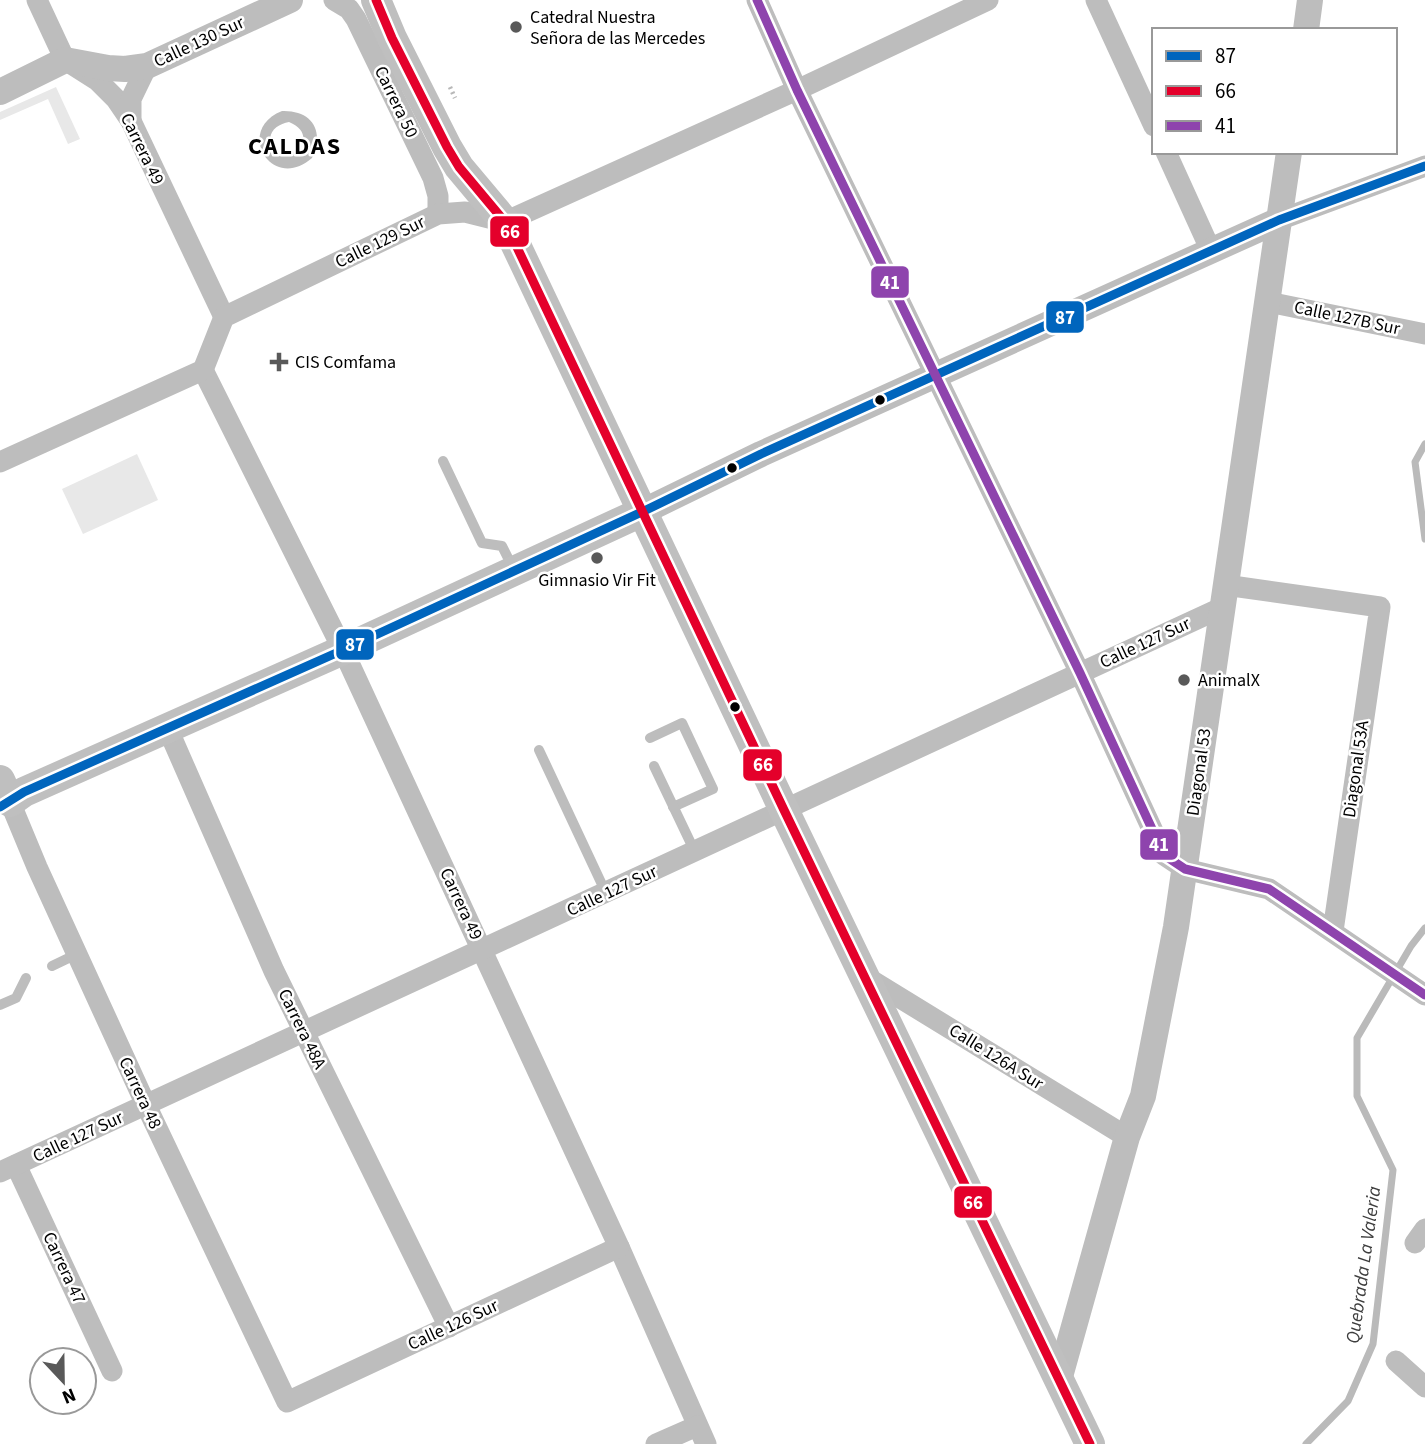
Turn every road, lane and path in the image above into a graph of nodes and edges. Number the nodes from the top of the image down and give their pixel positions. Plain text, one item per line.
1 (37, 0) edge
2 (290, 0) edge
3 (334, 0) edge
4 (376, 0) edge
5 (757, 0) edge
6 (1096, 0) edge
7 (1310, 0) edge
8 (984, 1) edge
9 (1306, 28) edge
10 (65, 60) junction
11 (147, 66) junction
12 (450, 87) dead end
13 (797, 90) junction
14 (0, 92) edge
15 (455, 98) dead end
16 (131, 121) junction
17 (1152, 122) edge
18 (1167, 154) edge
19 (1289, 154) edge
20 (1425, 166) edge
21 (438, 214) junction
22 (1279, 220) junction
23 (505, 222) junction
24 (1211, 251) junction
25 (1268, 302) junction
26 (224, 317) junction
27 (1425, 334) edge
28 (203, 370) junction
29 (937, 376) junction
30 (443, 461) dead end
31 (0, 462) edge
32 (644, 511) junction
33 (514, 571) junction
34 (1224, 596) junction
35 (343, 650) junction
36 (1080, 673) junction
37 (167, 727) junction
38 (650, 738) dead end
39 (539, 750) dead end
40 (654, 766) dead end
41 (3, 796) edge
42 (673, 807) junction
43 (784, 810) junction
44 (695, 852) junction
45 (1185, 869) junction
46 (606, 893) junction
47 (1333, 931) junction
48 (482, 951) junction
49 (77, 954) junction
50 (52, 966) dead end
51 (866, 977) junction
52 (26, 978) dead end
53 (1417, 989) edge
54 (0, 1005) edge
55 (304, 1033) junction
56 (146, 1105) junction
57 (1127, 1137) junction
58 (8, 1169) edge
59 (619, 1247) junction
60 (449, 1327) junction
61 (1396, 1361) dead end
62 (112, 1371) dead end
63 (1059, 1380) junction
64 (1425, 1387) edge
65 (287, 1402) joint
66 (701, 1435) edge
67 (656, 1444) edge
68 (1090, 1444) edge

1 - 10 street
2 - 11 street, Calle 130 Sur
3 - 21 street, Carrera 50
4 - 23 main road, Carrera 50
5 - 13 street
6 - 17 street
7 - 9 street
8 - 13 street
10 - 11 street, Calle 130 Sur
10 - 14 street
10 - 16 street, Carrera 49
11 - 16 street, Calle 130 Sur
12 - 15 path
13 - 23 street
13 - 29 street
16 - 26 street, Carrera 49
18 - 24 street
19 - 22 street, Diagonal 53
20 - 22 street
21 - 23 street, Calle 129 Sur
21 - 26 street, Calle 129 Sur
22 - 24 street
22 - 25 street, Diagonal 53
23 - 32 main road, Carrera 50
24 - 29 street
25 - 27 street, Calle 127B Sur
25 - 34 street, Diagonal 53
26 - 28 street
28 - 31 street
28 - 35 street, Carrera 49
29 - 32 street
29 - 36 street
30 - 33 lane
32 - 33 main road
32 - 43 main road, Carrera 50
33 - 35 main road
34 - 36 street, Calle 127 Sur
34 - 45 street, Diagonal 53
34 - 47 street, Diagonal 53A
35 - 37 main road
35 - 48 street, Carrera 49
36 - 43 street, Calle 127 Sur
36 - 45 street
37 - 41 main road
37 - 55 street, Carrera 48A
38 - 42 lane
39 - 46 lane
40 - 42 lane
41 - 49 street, Carrera 48
42 - 44 lane
43 - 44 street, Calle 127 Sur
43 - 51 main road, Carrera 50
44 - 46 street, Calle 127 Sur
45 - 47 street
45 - 57 street, Diagonal 53
46 - 48 street, Calle 127 Sur
47 - 53 street
48 - 55 street, Calle 127 Sur
48 - 59 street, Carrera 49
49 - 50 lane
49 - 56 street, Carrera 48
51 - 57 street, Calle 126A Sur
51 - 63 main road, Carrera 50
52 - 54 lane
55 - 56 street, Calle 127 Sur
55 - 60 street, Carrera 48A
56 - 58 street, Calle 127 Sur
56 - 65 street, Carrera 48
57 - 63 street, Diagonal 53
58 - 62 street, Carrera 47
59 - 60 street, Calle 126 Sur
59 - 66 street, Carrera 49
60 - 65 street, Calle 126 Sur
61 - 64 street
63 - 68 main road, Carrera 50
66 - 67 street

